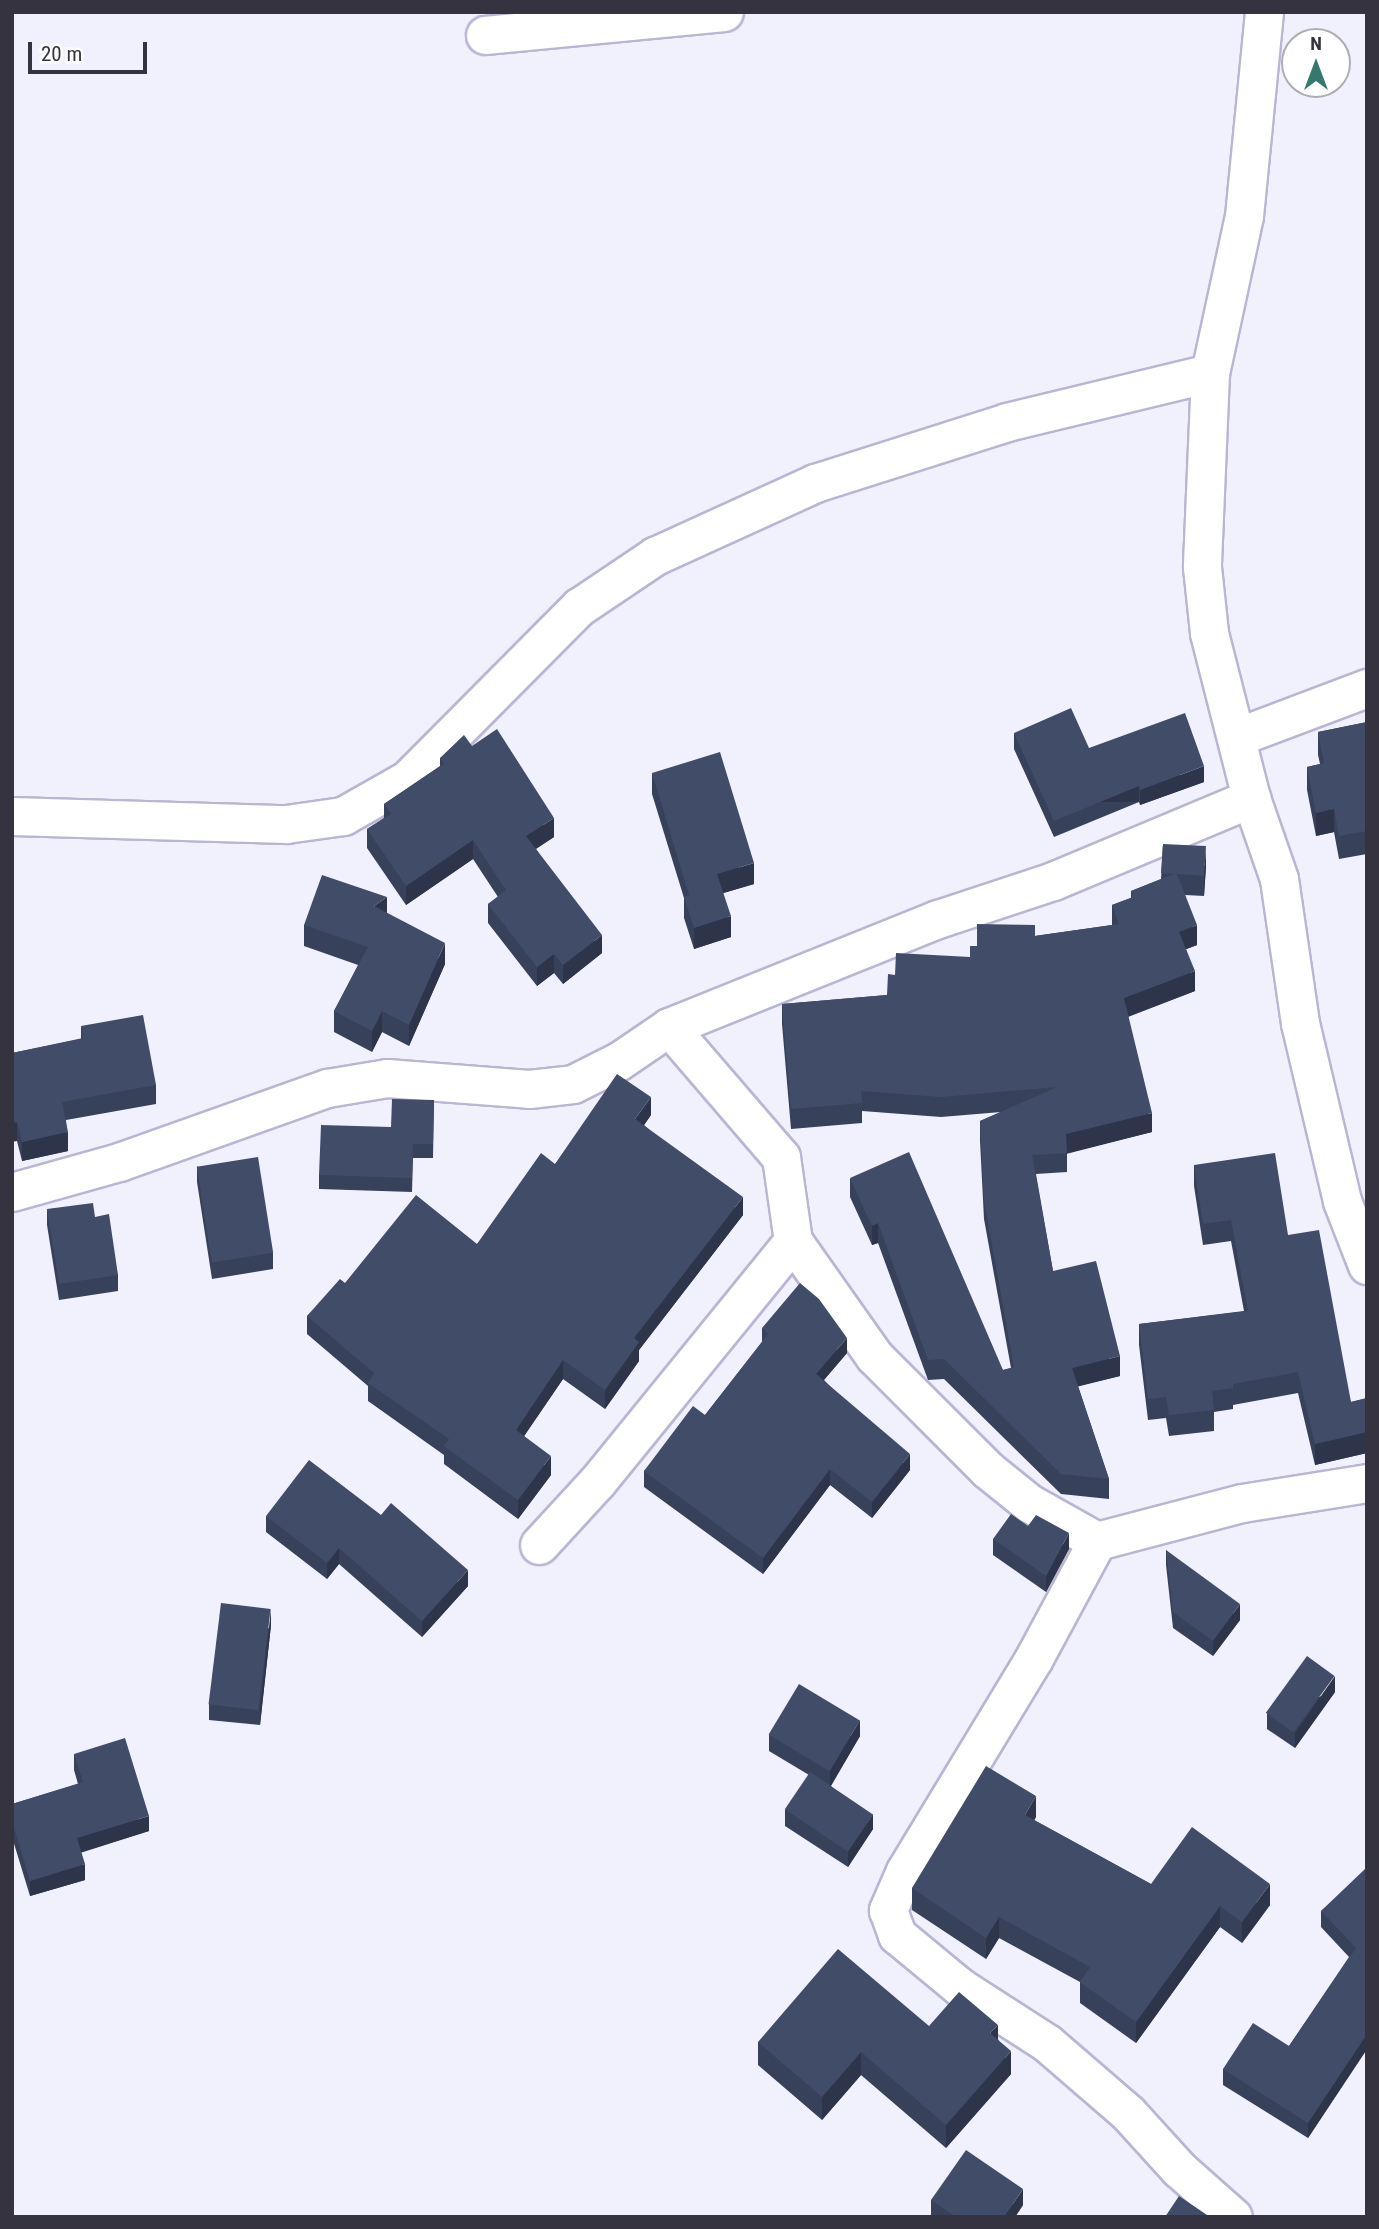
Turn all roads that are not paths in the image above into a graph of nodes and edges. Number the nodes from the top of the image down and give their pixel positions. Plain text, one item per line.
1 (724, 12) edge
2 (1264, 12) edge
3 (485, 36) dead end
4 (1210, 373) junction
5 (1367, 688) edge
6 (1237, 737) junction
7 (1251, 798) junction
8 (12, 816) edge
9 (669, 1027) junction
10 (12, 1192) edge
11 (793, 1241) junction
12 (1367, 1265) edge
13 (1367, 1483) edge
14 (1097, 1541) junction
15 (539, 1545) dead end
16 (1233, 2217) edge

1 - 3 street
2 - 4 street
4 - 6 street
4 - 8 street
5 - 6 street
6 - 7 street
7 - 9 street
7 - 12 street
9 - 10 street
9 - 11 street
11 - 14 street
11 - 15 street
13 - 14 street
14 - 16 street

